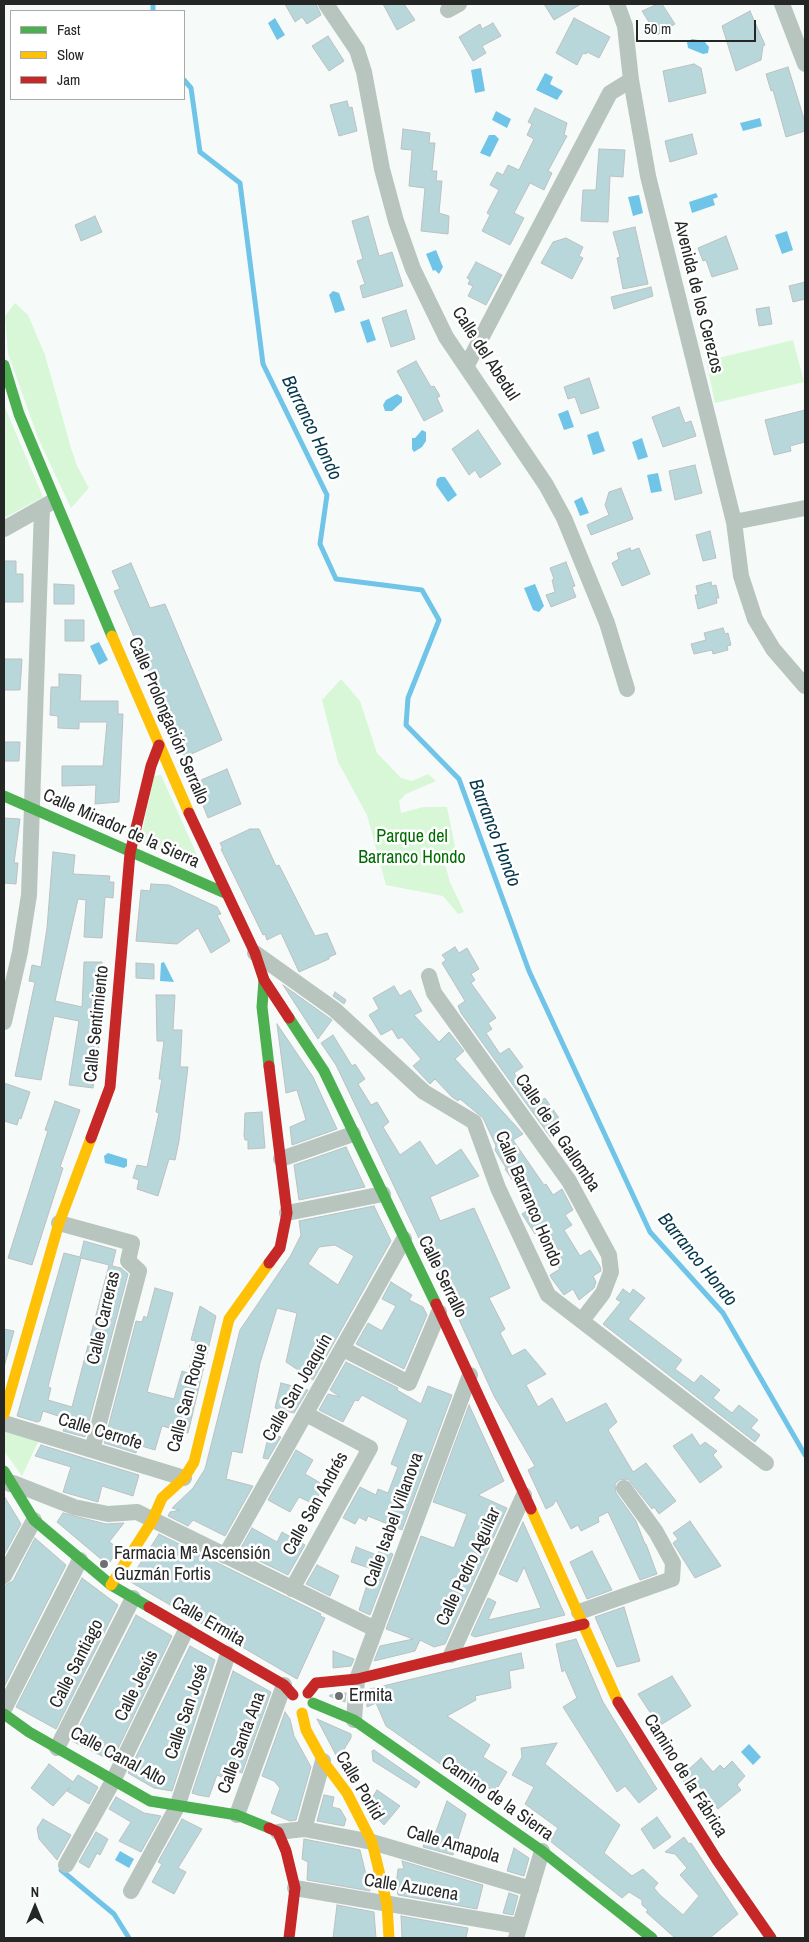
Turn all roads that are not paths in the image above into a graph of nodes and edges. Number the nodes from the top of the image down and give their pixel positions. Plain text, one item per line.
1 (326, 4) edge
2 (617, 4) edge
3 (782, 4) edge
4 (805, 64) edge
5 (631, 80) junction
6 (4, 365) edge
7 (467, 365) junction
8 (48, 504) junction
9 (805, 508) edge
10 (734, 522) junction
11 (4, 529) edge
12 (805, 686) edge
13 (627, 689) dead end
14 (159, 745) junction
15 (4, 796) edge
16 (34, 809) junction
17 (130, 853) junction
18 (225, 893) junction
19 (255, 953) junction
20 (429, 976) dead end
21 (264, 980) junction
22 (4, 1022) edge
23 (353, 1134) junction
24 (281, 1159) junction
25 (383, 1194) junction
26 (287, 1213) junction
27 (59, 1223) junction
28 (404, 1240) junction
29 (439, 1312) junction
30 (583, 1319) junction
31 (343, 1349) junction
32 (470, 1375) junction
33 (4, 1414) edge
34 (306, 1414) junction
35 (4, 1423) edge
36 (92, 1450) junction
37 (766, 1463) dead end
38 (184, 1478) junction
39 (7, 1480) edge
40 (624, 1488) dead end
41 (524, 1495) junction
42 (34, 1520) junction
43 (152, 1521) junction
44 (225, 1556) junction
45 (80, 1560) junction
46 (4, 1576) edge
47 (111, 1585) junction
48 (292, 1589) junction
49 (133, 1598) junction
50 (582, 1618) junction
51 (375, 1629) junction
52 (186, 1630) junction
53 (228, 1654) junction
54 (451, 1655) junction
55 (356, 1679) junction
56 (289, 1690) junction
57 (310, 1698) junction
58 (4, 1709) edge
59 (302, 1713) junction
60 (4, 1714) edge
61 (354, 1720) junction
62 (57, 1748) junction
63 (323, 1761) junction
64 (113, 1781) junction
65 (177, 1807) junction
66 (237, 1815) junction
67 (304, 1829) junction
68 (278, 1832) junction
69 (372, 1842) junction
70 (542, 1851) junction
71 (66, 1865) dead end
72 (295, 1888) junction
73 (531, 1889) junction
74 (131, 1891) dead end
75 (387, 1904) junction
76 (638, 1926) junction
77 (518, 1932) edge
78 (289, 1938) edge
79 (389, 1938) edge
80 (632, 1938) edge
81 (652, 1938) edge
82 (771, 1938) edge

1 - 7 street, Calle del Abedul
2 - 5 street, Avenida de los Cerezos
3 - 4 street
5 - 7 street
5 - 10 street, Avenida de los Cerezos
6 - 8 street, Calle Prolongación Serrallo
7 - 13 street, Calle del Abedul
8 - 11 street
8 - 14 street, Calle Prolongación Serrallo
8 - 16 street
9 - 10 street
10 - 12 street, Avenida de los Cerezos
14 - 17 street, Calle Sentimiento
14 - 18 street, Calle Prolongación Serrallo
15 - 16 street, Calle Mirador de la Sierra
16 - 17 street, Calle Mirador de la Sierra
16 - 22 street
17 - 18 street, Calle Mirador de la Sierra
17 - 27 street, Calle Sentimiento
18 - 19 street, Calle Prolongación Serrallo
19 - 21 street, Calle Serrallo
19 - 30 street, Calle Barranco Hondo
20 - 30 street, Calle de la Gallomba
21 - 23 street, Calle Serrallo
21 - 24 street, Calle San Roque
23 - 24 street
23 - 25 street, Calle Serrallo
24 - 26 street, Calle San Roque
25 - 26 street
25 - 28 street, Calle Serrallo
26 - 38 street, Calle San Roque
27 - 33 street, Calle Sentimiento
27 - 36 street, Calle Carreras
28 - 29 street, Calle Serrallo
28 - 31 street, Calle San Joaquín
29 - 31 street
29 - 32 street, Calle Serrallo
30 - 37 street, Calle Barranco Hondo
31 - 34 street, Calle San Joaquín
32 - 41 street, Calle Serrallo
32 - 51 street, Calle Isabel Villanova
34 - 44 street, Calle San Joaquín
34 - 48 street, Calle San Andrés
35 - 36 street, Calle Cerrofe
36 - 38 street, Calle Cerrofe
38 - 43 street, Calle San Roque
39 - 42 street, Calle Ermita
39 - 43 street
40 - 50 street
41 - 50 street, Calle Serrallo
41 - 54 street, Calle Pedro Aguilar
42 - 45 street, Calle Ermita
42 - 46 street
43 - 44 street
43 - 47 street, Calle San Roque
44 - 48 street
45 - 47 street, Calle Ermita
45 - 58 street
47 - 49 street, Calle Ermita
48 - 51 street
49 - 52 street, Calle Ermita
49 - 62 street, Calle Santiago
50 - 54 street
50 - 82 street, Camino de la Fábrica
51 - 55 street, Calle Isabel Villanova
52 - 53 street, Calle Ermita
52 - 64 street, Calle Jesús
53 - 56 street, Calle Ermita
53 - 65 street, Calle San José
54 - 55 street
55 - 57 street
55 - 61 street, Calle Isabel Villanova
56 - 57 street
56 - 59 street, Calle Porlid
56 - 66 street, Calle Santa Ana
57 - 59 street
57 - 61 street, Camino de la Sierra
59 - 63 street, Calle Porlid
60 - 62 street, Calle Canal Alto
61 - 70 street, Camino de la Sierra
62 - 64 street, Calle Canal Alto
63 - 67 street
63 - 69 street, Calle Porlid
64 - 65 street, Calle Canal Alto
64 - 71 street, Calle Jesús
65 - 66 street, Calle Canal Alto
65 - 74 street, Calle San José
66 - 68 street, Calle Canal Alto
67 - 68 street, Calle Canal Alto
67 - 69 street, Calle Amapola
68 - 72 street
69 - 73 street, Calle Amapola
69 - 75 street, Calle Porlid
70 - 73 street
70 - 76 street, Camino de la Sierra
72 - 75 street, Calle Azucena
72 - 78 street
73 - 77 street
75 - 77 street, Calle Azucena
75 - 79 street, Calle Porlid
76 - 80 street
76 - 81 street, Camino de la Sierra

